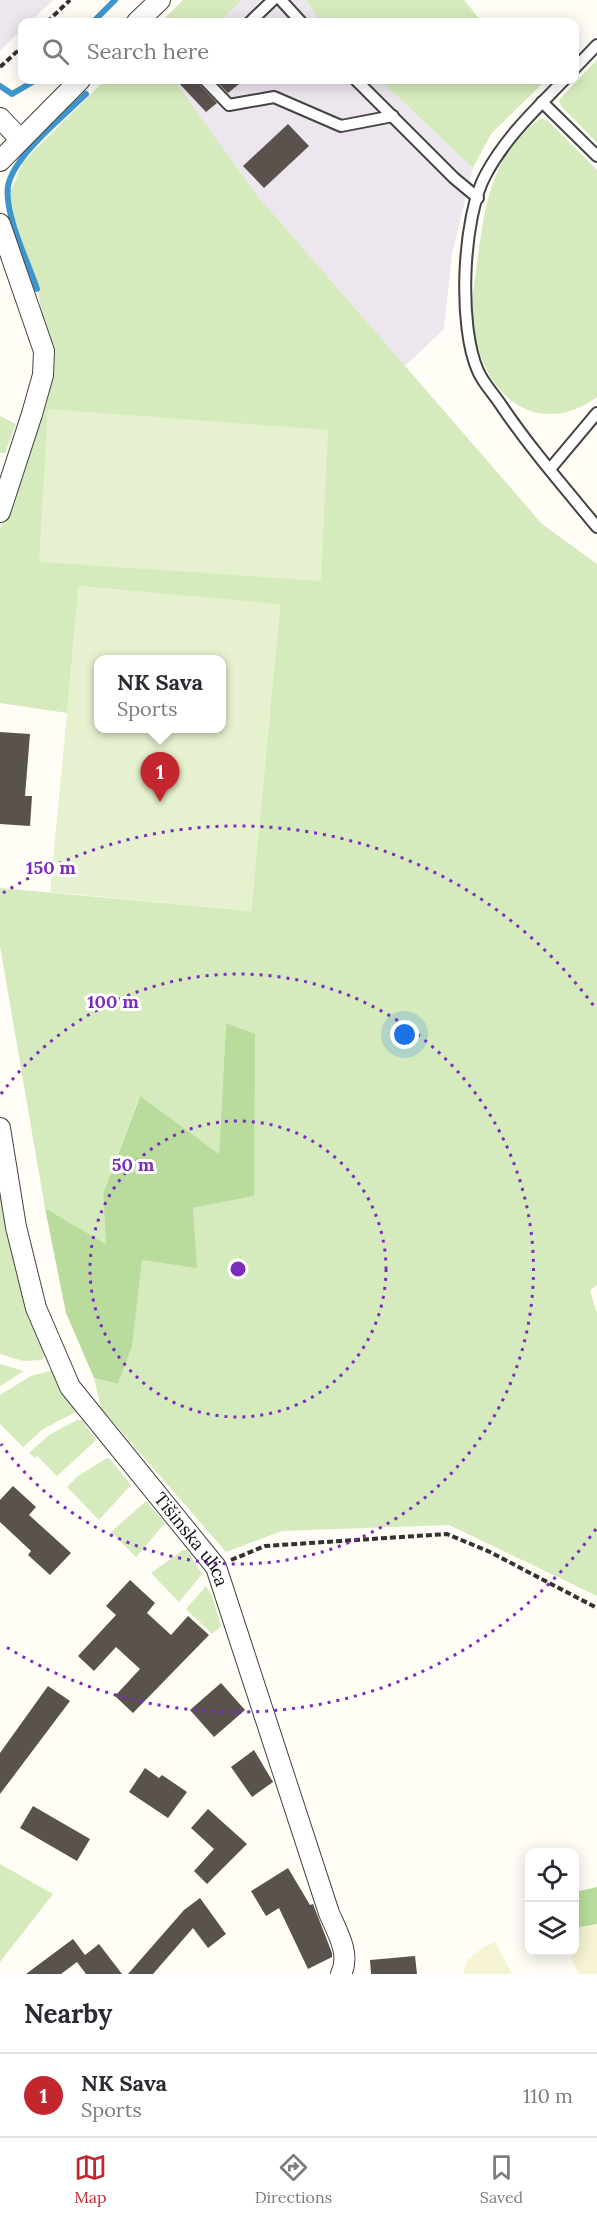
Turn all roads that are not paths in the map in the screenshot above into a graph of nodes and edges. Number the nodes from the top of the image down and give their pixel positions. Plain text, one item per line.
1 (159, 0) edge
2 (273, 0) edge
3 (281, 0) edge
4 (141, 18) edge
5 (254, 18) edge
6 (297, 18) edge
7 (597, 45) edge
8 (579, 64) edge
9 (76, 84) edge
10 (209, 84) edge
11 (360, 84) edge
12 (560, 84) edge
13 (542, 102) junction
14 (393, 116) junction
15 (0, 118) edge
16 (20, 139) junction
17 (597, 156) edge
18 (0, 161) edge
19 (478, 198) junction
20 (0, 224) edge
21 (597, 413) edge
22 (550, 469) junction
23 (0, 512) edge
24 (597, 528) edge
25 (0, 1128) edge
26 (341, 1974) edge

1 - 4 street
2 - 5 lane
3 - 6 lane
7 - 8 lane
9 - 16 street
10 - 14 lane
11 - 14 lane
12 - 13 lane
13 - 17 lane
13 - 19 lane
14 - 19 lane
15 - 16 street
16 - 18 street
19 - 22 lane
20 - 23 street
21 - 22 lane
22 - 24 lane
25 - 26 street, Tišinska ulica

